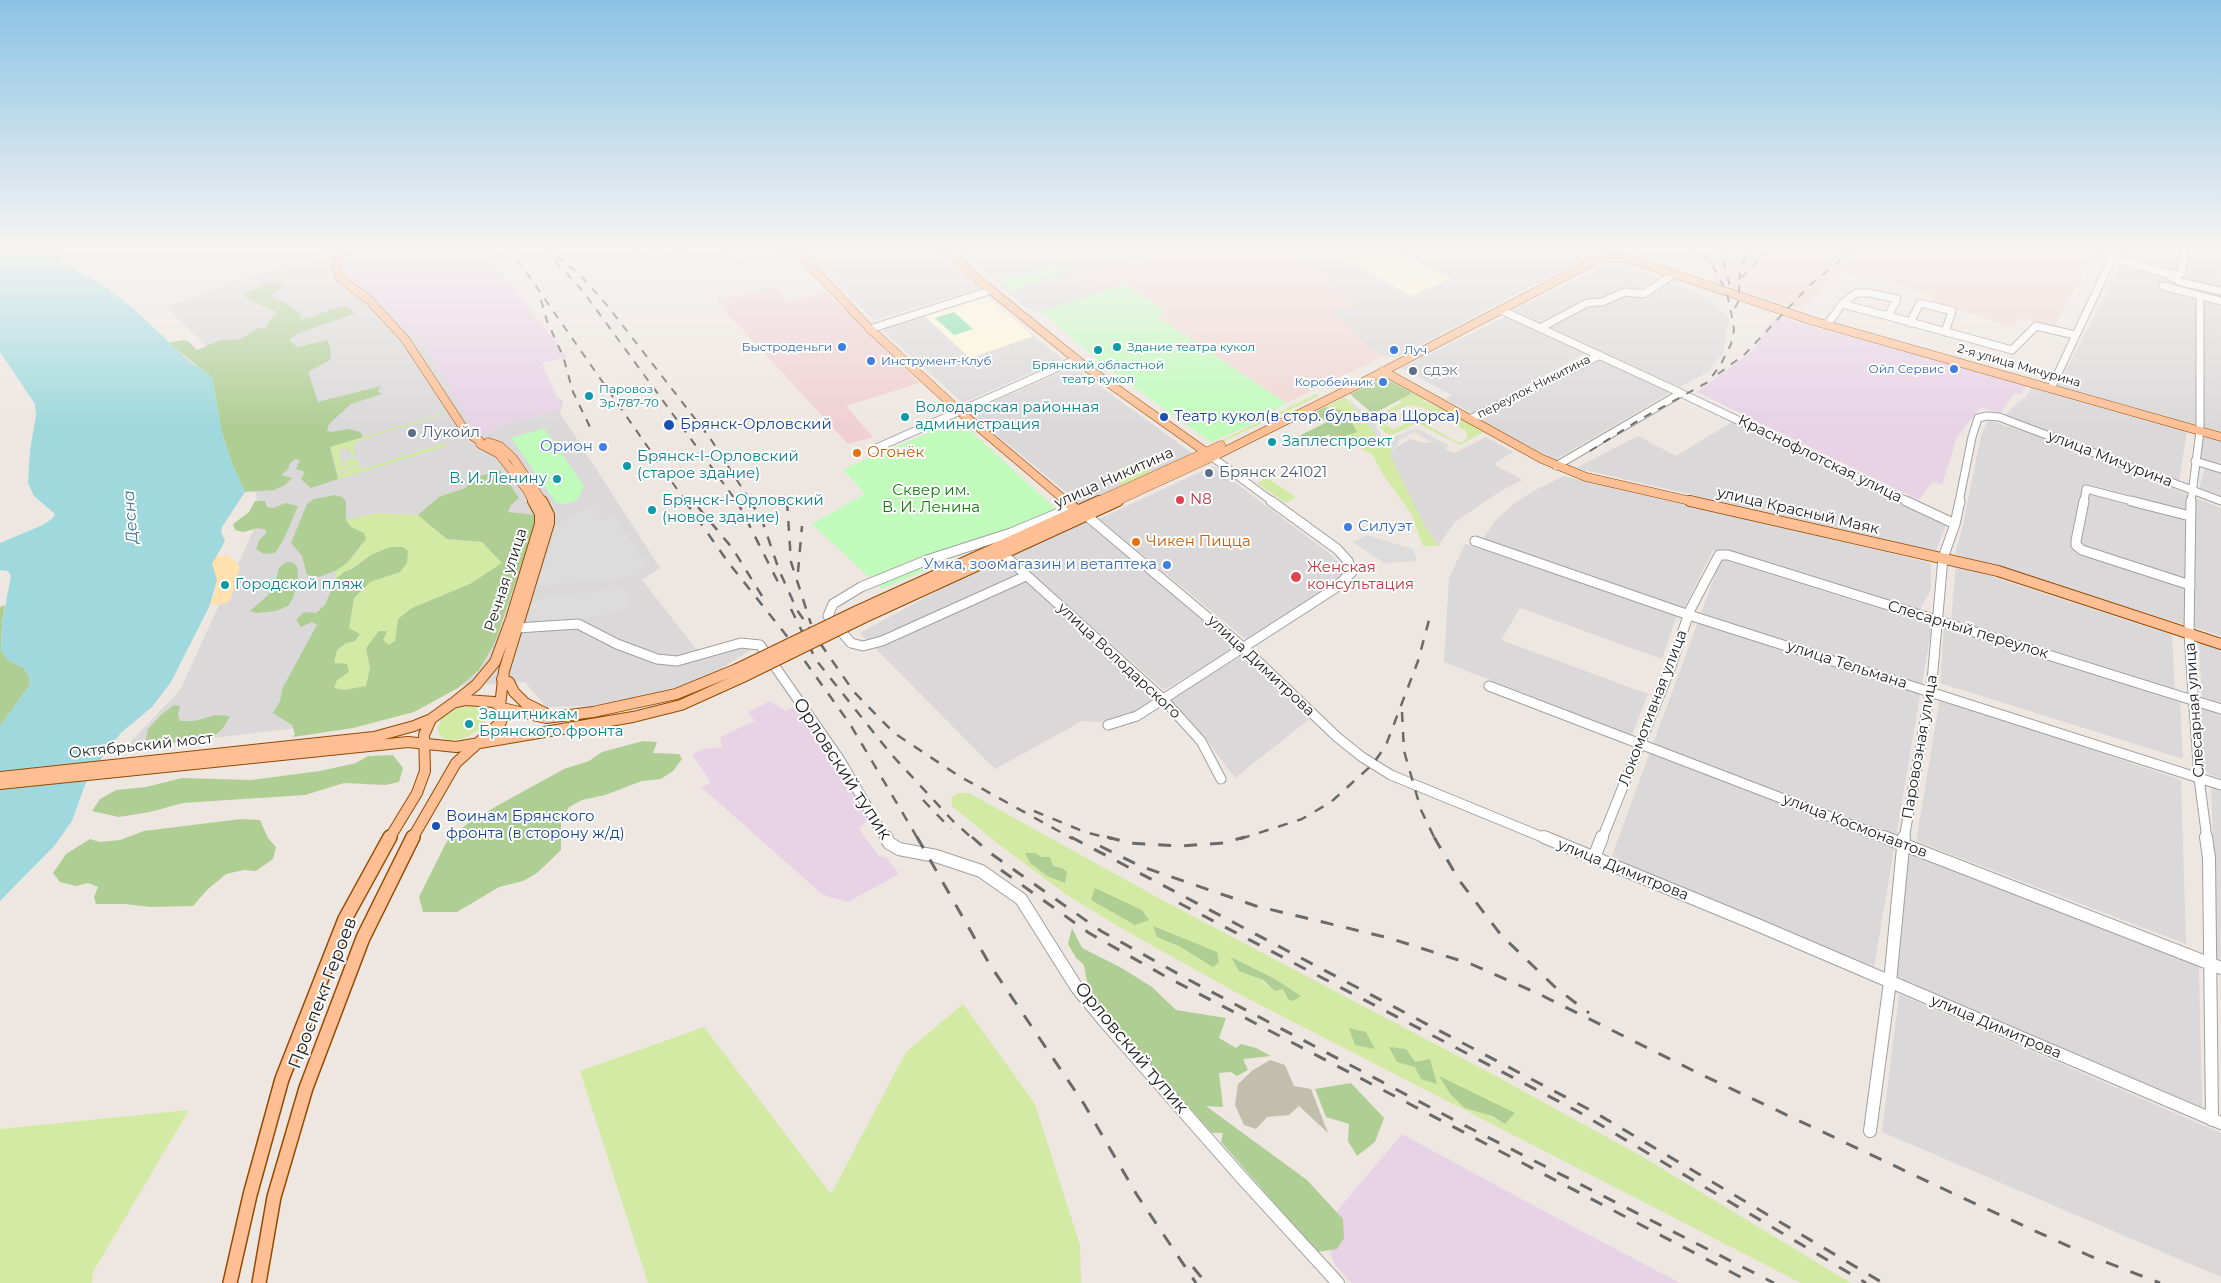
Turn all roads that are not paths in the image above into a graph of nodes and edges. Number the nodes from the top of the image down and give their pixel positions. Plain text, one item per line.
1 (375, 306) edge
2 (848, 306) edge
3 (942, 306) edge
4 (1011, 306) edge
5 (1509, 306) edge
6 (1584, 306) edge
7 (1770, 306) edge
8 (1841, 306) edge
9 (1849, 306) edge
10 (1893, 306) edge
11 (1918, 306) edge
12 (1931, 306) edge
13 (2089, 306) edge
14 (2200, 306) edge
15 (1501, 310) junction
16 (1888, 316) junction
17 (1910, 322) junction
18 (1827, 325) junction
19 (1540, 328) junction
20 (870, 329) junction
21 (1945, 332) junction
22 (2075, 335) junction
23 (1598, 356) junction
24 (1076, 359) junction
25 (1383, 371) junction
26 (2051, 388) junction
27 (1683, 394) junction
28 (959, 411) junction
29 (1999, 417) joint
30 (1470, 419) junction
31 (2200, 431) junction
32 (2221, 436) edge
33 (480, 441) junction
34 (872, 450) dead end
35 (1209, 455) junction
36 (2195, 461) junction
37 (1556, 466) junction
38 (2221, 469) edge
39 (2191, 490) junction
40 (2221, 502) edge
41 (1080, 511) junction
42 (2190, 516) junction
43 (1955, 524) junction
44 (1475, 541) dead end
45 (1002, 554) junction
46 (1943, 558) junction
47 (1716, 559) joint
48 (1352, 572) joint
49 (1026, 576) junction
50 (2190, 585) junction
51 (860, 614) junction
52 (1688, 615) junction
53 (1938, 621) junction
54 (517, 628) junction
55 (2189, 634) junction
56 (2221, 644) edge
57 (1244, 648) junction
58 (740, 673) junction
59 (502, 679) junction
60 (1489, 686) dead end
61 (1930, 692) junction
62 (1162, 698) junction
63 (2195, 701) junction
64 (453, 703) junction
65 (501, 707) junction
66 (2221, 709) edge
67 (593, 712) junction
68 (431, 719) junction
69 (1108, 725) dead end
70 (479, 742) junction
71 (1641, 743) junction
72 (426, 744) junction
73 (283, 750) junction
74 (0, 777) edge
75 (2199, 778) junction
76 (1220, 780) dead end
77 (0, 784) edge
78 (2221, 785) edge
79 (1903, 844) junction
80 (1594, 858) junction
81 (2209, 963) junction
82 (2221, 968) edge
83 (1890, 982) junction
84 (2217, 1121) edge
85 (1870, 1131) dead end
86 (230, 1283) edge
87 (259, 1283) edge
88 (1338, 1283) edge

1 - 33 main road, Речная улица
2 - 20 main road, улица Димитрова
3 - 20 street
4 - 24 main road
5 - 15 main road, улица Никитина
6 - 19 street
7 - 18 main road, 2-я улица Мичурина
8 - 18 street
9 - 16 street
10 - 16 street
11 - 17 street
12 - 21 street
13 - 22 street
14 - 31 street, Слесарная улица
15 - 19 street, Краснофлотская улица
15 - 25 main road, улица Никитина
16 - 17 street
17 - 21 street
18 - 26 main road, 2-я улица Мичурина
19 - 23 street, Краснофлотская улица
20 - 28 main road, улица Димитрова
21 - 22 street
22 - 26 street
23 - 27 street, Краснофлотская улица
23 - 30 street, переулок Никитина
24 - 28 street
24 - 35 main road
25 - 30 main road, улица Красный Маяк
25 - 35 main road, улица Никитина
26 - 31 main road, 2-я улица Мичурина
27 - 37 street
27 - 43 street, Краснофлотская улица
28 - 34 street
28 - 41 main road, улица Димитрова
29 - 39 street, улица Мичурина
29 - 43 street, Паровозная улица
30 - 37 main road, улица Красный Маяк
31 - 32 main road, 2-я улица Мичурина
31 - 36 street, Слесарная улица
33 - 54 main road, Речная улица
33 - 64 main road, Речная улица
35 - 41 main road, улица Никитина
35 - 48 street
36 - 38 street
36 - 39 street, Слесарная улица
37 - 46 main road, улица Красный Маяк
39 - 40 street, улица Мичурина
39 - 42 street, Слесарная улица
41 - 45 main road, улица Никитина
41 - 49 street
41 - 51 main road, улица Никитина
41 - 57 street, улица Димитрова
42 - 50 street, Слесарная улица
42 - 50 street
43 - 46 street, Паровозная улица
44 - 52 street, улица Тельмана
45 - 49 street, улица Володарского
45 - 51 main road, улица Никитина
46 - 53 street, Паровозная улица
46 - 55 main road, улица Красный Маяк
47 - 52 street, Локомотивная улица
47 - 53 street, Слесарный переулок
48 - 57 street
49 - 62 street, улица Володарского
50 - 55 street, Слесарная улица
51 - 58 main road, bridge
52 - 61 street, улица Тельмана
52 - 71 street, Локомотивная улица
53 - 61 street, Паровозная улица
53 - 63 street, Слесарный переулок
54 - 59 main road, Речная улица
54 - 88 street, Орловский тупик
55 - 56 main road, улица Красный Маяк
55 - 63 street, Слесарная улица
57 - 62 street
57 - 80 street, улица Димитрова
58 - 67 main road
58 - 70 main road
59 - 65 main road, Речная улица
59 - 67 main road
60 - 71 street, улица Космонавтов
61 - 75 street, улица Тельмана
61 - 79 street, Паровозная улица
62 - 69 street
62 - 76 street, улица Володарского
63 - 66 street, Слесарный переулок
63 - 75 street, Слесарная улица
64 - 65 main road
64 - 68 main road
65 - 67 main road
65 - 70 main road, Проспект Героев
68 - 72 main road, Проспект Героев
68 - 73 main road
70 - 72 main road
70 - 87 main road, Проспект Героев
71 - 79 street, улица Космонавтов
71 - 80 street, Локомотивная улица
72 - 73 main road
72 - 86 main road, Проспект Героев
73 - 74 main road, Октябрьский мост
73 - 77 main road, Октябрьский мост
75 - 78 street, улица Тельмана
75 - 81 street, Слесарная улица
79 - 81 street, улица Космонавтов
79 - 83 street, Паровозная улица
80 - 83 street, улица Димитрова
81 - 82 street, улица Космонавтов
81 - 84 street, Слесарная улица
83 - 84 street, улица Димитрова
83 - 85 street, Паровозная улица

